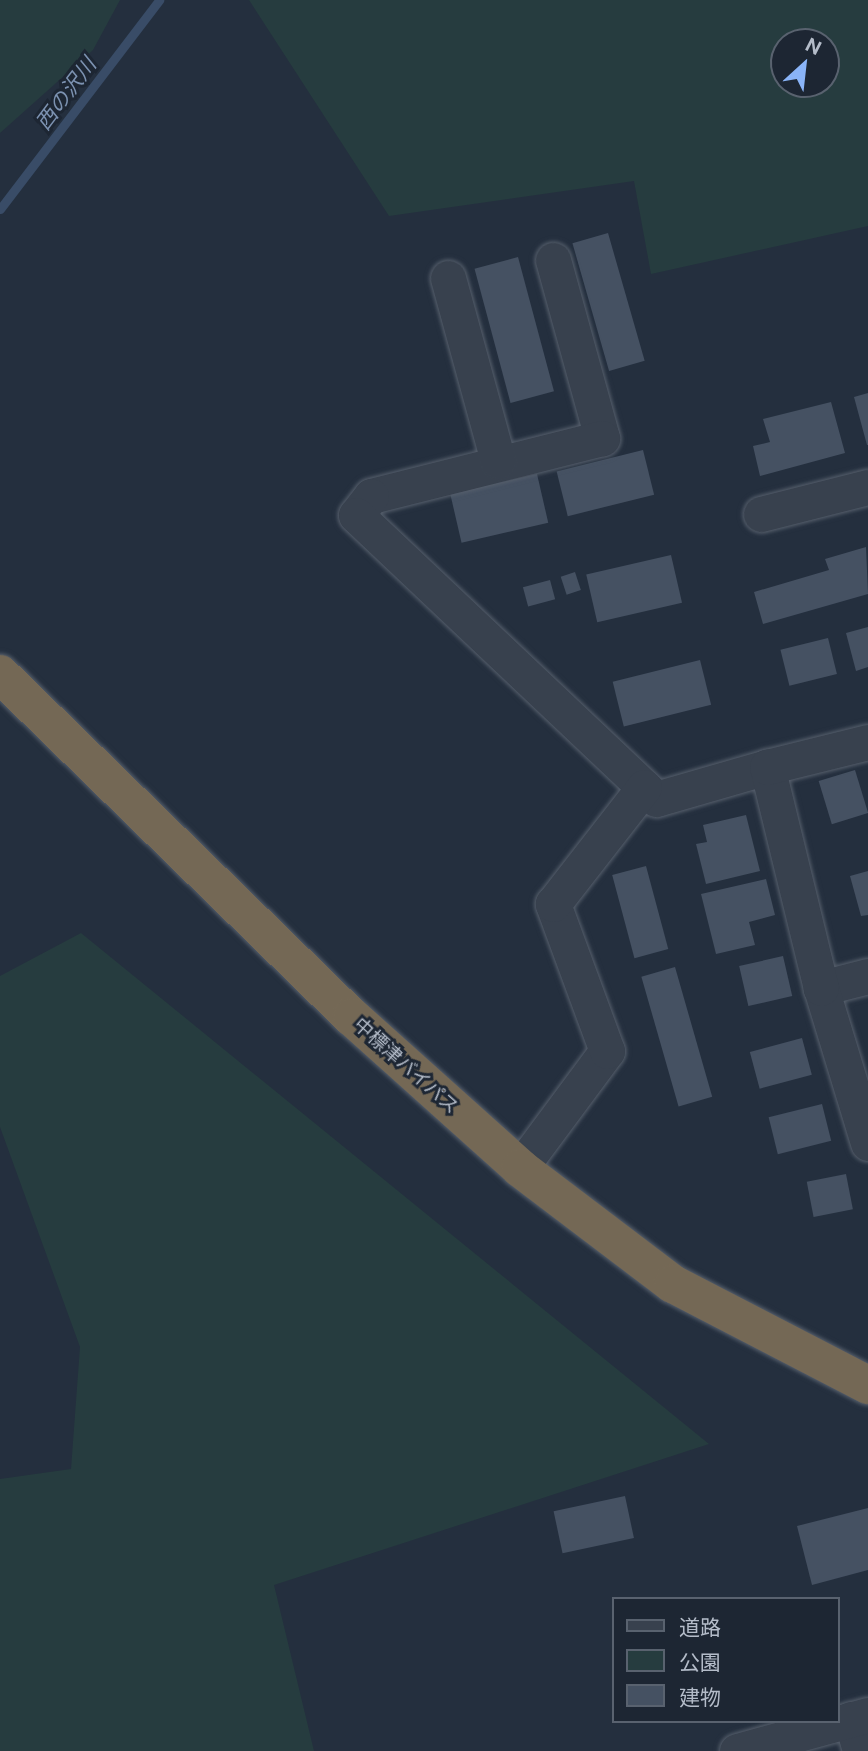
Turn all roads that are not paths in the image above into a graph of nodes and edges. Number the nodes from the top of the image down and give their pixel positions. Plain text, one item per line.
1 (553, 260) dead end
2 (448, 278) dead end
3 (498, 461) junction
4 (868, 487) edge
5 (761, 514) dead end
6 (0, 674) edge
7 (868, 742) edge
8 (766, 767) junction
9 (644, 787) junction
10 (868, 976) edge
11 (821, 988) junction
12 (868, 1143) edge
13 (520, 1168) junction
14 (868, 1385) edge
15 (860, 1728) edge
16 (737, 1751) edge

1 - 3 street
2 - 3 street
3 - 9 street
4 - 5 street
6 - 13 highway, 中標津バイパス
7 - 8 street
8 - 9 street
8 - 11 street
9 - 13 street
10 - 11 street
11 - 12 street
13 - 14 highway, 中標津バイパス
15 - 16 street

